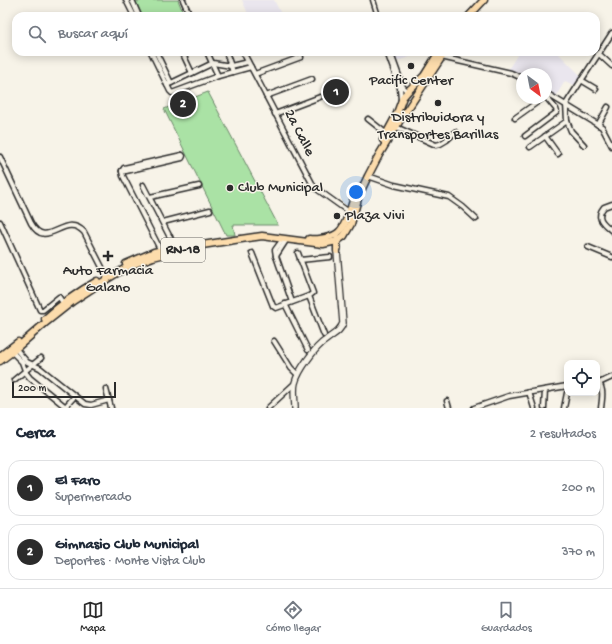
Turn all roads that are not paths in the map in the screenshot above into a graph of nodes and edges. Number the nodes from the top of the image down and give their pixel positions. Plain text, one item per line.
1 (126, 0) edge
2 (132, 0) edge
3 (183, 0) edge
4 (373, 0) edge
5 (484, 0) edge
6 (488, 0) edge
7 (132, 12) edge
8 (137, 12) edge
9 (188, 12) edge
10 (377, 12) edge
11 (473, 12) edge
12 (477, 12) edge
13 (612, 33) edge
14 (610, 39) edge
15 (600, 51) edge
16 (600, 55) edge
17 (153, 56) edge
18 (158, 56) edge
19 (184, 56) edge
20 (209, 56) edge
21 (227, 56) edge
22 (245, 56) edge
23 (390, 56) edge
24 (391, 56) edge
25 (440, 56) edge
26 (440, 56) edge
27 (452, 56) edge
28 (596, 56) edge
29 (301, 57) dead end
30 (248, 62) junction
31 (213, 63) junction
32 (231, 66) junction
33 (612, 66) edge
34 (251, 67) junction
35 (233, 72) junction
36 (192, 73) junction
37 (257, 73) junction
38 (516, 75) edge
39 (218, 76) junction
40 (312, 79) dead end
41 (581, 80) junction
42 (169, 84) junction
43 (596, 90) dead end
44 (408, 91) junction
45 (268, 95) junction
46 (417, 96) junction
47 (320, 97) dead end
48 (552, 97) edge
49 (401, 100) junction
50 (559, 101) junction
51 (535, 104) edge
52 (552, 104) edge
53 (566, 104) junction
54 (410, 106) junction
55 (608, 107) dead end
56 (555, 108) junction
57 (277, 113) junction
58 (515, 118) dead end
59 (368, 119) dead end
60 (567, 121) junction
61 (598, 124) junction
62 (396, 127) junction
63 (455, 132) dead end
64 (387, 134) junction
65 (525, 136) dead end
66 (545, 136) junction
67 (584, 145) dead end
68 (612, 146) edge
69 (530, 147) dead end
70 (558, 154) dead end
71 (0, 157) edge
72 (163, 161) dead end
73 (368, 176) junction
74 (143, 185) dead end
75 (199, 186) dead end
76 (150, 197) junction
77 (612, 204) edge
78 (210, 210) dead end
79 (351, 210) junction
80 (346, 219) junction
81 (476, 219) dead end
82 (0, 222) edge
83 (163, 222) junction
84 (612, 230) edge
85 (344, 236) junction
86 (285, 239) junction
87 (337, 241) junction
88 (327, 244) junction
89 (172, 245) junction
90 (588, 247) dead end
91 (161, 251) junction
92 (337, 251) junction
93 (252, 253) dead end
94 (298, 253) dead end
95 (330, 257) dead end
96 (612, 257) edge
97 (300, 260) junction
98 (106, 275) junction
99 (309, 296) junction
100 (292, 302) junction
101 (63, 303) junction
102 (285, 304) junction
103 (324, 335) dead end
104 (274, 341) dead end
105 (308, 350) dead end
106 (14, 351) junction
107 (0, 356) edge
108 (41, 358) dead end
109 (0, 361) edge
110 (33, 365) junction
111 (26, 370) junction
112 (298, 375) junction
113 (612, 378) edge
114 (14, 380) dead end
115 (600, 381) edge
116 (295, 383) junction
117 (600, 385) edge
118 (564, 387) edge
119 (106, 389) dead end
120 (545, 390) junction
121 (529, 392) junction
122 (75, 396) junction
123 (566, 396) edge
124 (109, 400) junction
125 (447, 400) dead end
126 (67, 407) edge
127 (111, 408) edge
128 (268, 408) edge
129 (295, 408) edge
130 (449, 408) edge
131 (474, 408) edge
132 (534, 408) edge
133 (544, 408) edge
134 (564, 408) edge
135 (601, 408) edge

1 - 7 street
2 - 8 street
3 - 9 street
4 - 10 street
5 - 11 main road
6 - 12 main road
13 - 14 street
14 - 15 street
16 - 33 street
17 - 42 street
18 - 42 street
19 - 36 street
20 - 31 street
21 - 32 street
22 - 30 street, 2a Calle
23 - 49 street
24 - 44 street
25 - 44 main road, RN-18
26 - 46 main road, RN-18
27 - 38 street
28 - 41 street
29 - 37 street
30 - 32 street
30 - 34 street, 2a Calle
31 - 32 street
31 - 36 street
31 - 39 street
32 - 35 street
34 - 35 street
34 - 37 street, 2a Calle
35 - 39 street
36 - 42 street
37 - 45 street, 2a Calle
39 - 42 street
40 - 45 street
41 - 43 street
41 - 53 street
44 - 46 main road
44 - 49 main road, RN-18
45 - 57 street, 2a Calle
46 - 54 main road, RN-18
47 - 57 street
48 - 50 street
49 - 54 main road
49 - 64 main road, RN-18
50 - 53 street
50 - 56 street
51 - 58 street
52 - 56 street
53 - 60 street
53 - 61 street
54 - 62 main road, RN-18
55 - 61 street
56 - 65 street
57 - 79 street, 2a Calle
59 - 64 street
60 - 66 street
60 - 67 street
61 - 68 street
62 - 63 street
62 - 73 main road, RN-18
64 - 79 main road, RN-18
66 - 69 street
66 - 70 street
71 - 98 street
72 - 91 street
73 - 79 main road, RN-18
73 - 81 street
74 - 76 street
75 - 76 street
76 - 83 street
77 - 84 street
78 - 83 street
79 - 80 main road, RN-18
79 - 85 main road, RN-18
80 - 87 main road
80 - 89 main road, RN-18
82 - 101 street
83 - 89 street
85 - 87 main road, RN-18
85 - 92 street
86 - 88 main road, RN-18
86 - 100 street
86 - 106 main road, RN-18
87 - 88 main road, RN-18
87 - 92 main road
88 - 92 street
89 - 91 main road, RN-18
90 - 96 street
91 - 98 main road, RN-18
92 - 112 street
93 - 102 street
94 - 97 street
95 - 97 street
97 - 99 street
98 - 101 main road, RN-18
99 - 100 street
99 - 103 street
100 - 102 street
101 - 107 main road, RN-18
102 - 105 street
104 - 112 street
106 - 109 main road, RN-18
106 - 110 street
106 - 111 street
108 - 110 street
110 - 111 street
110 - 122 street
111 - 114 street
111 - 126 street
112 - 116 street
113 - 115 street
116 - 128 street
116 - 129 street
117 - 135 street
118 - 120 street
119 - 124 street
120 - 121 street
120 - 133 street
121 - 131 street
121 - 132 street
122 - 124 street
122 - 126 street
123 - 134 street
124 - 127 street
125 - 130 street

